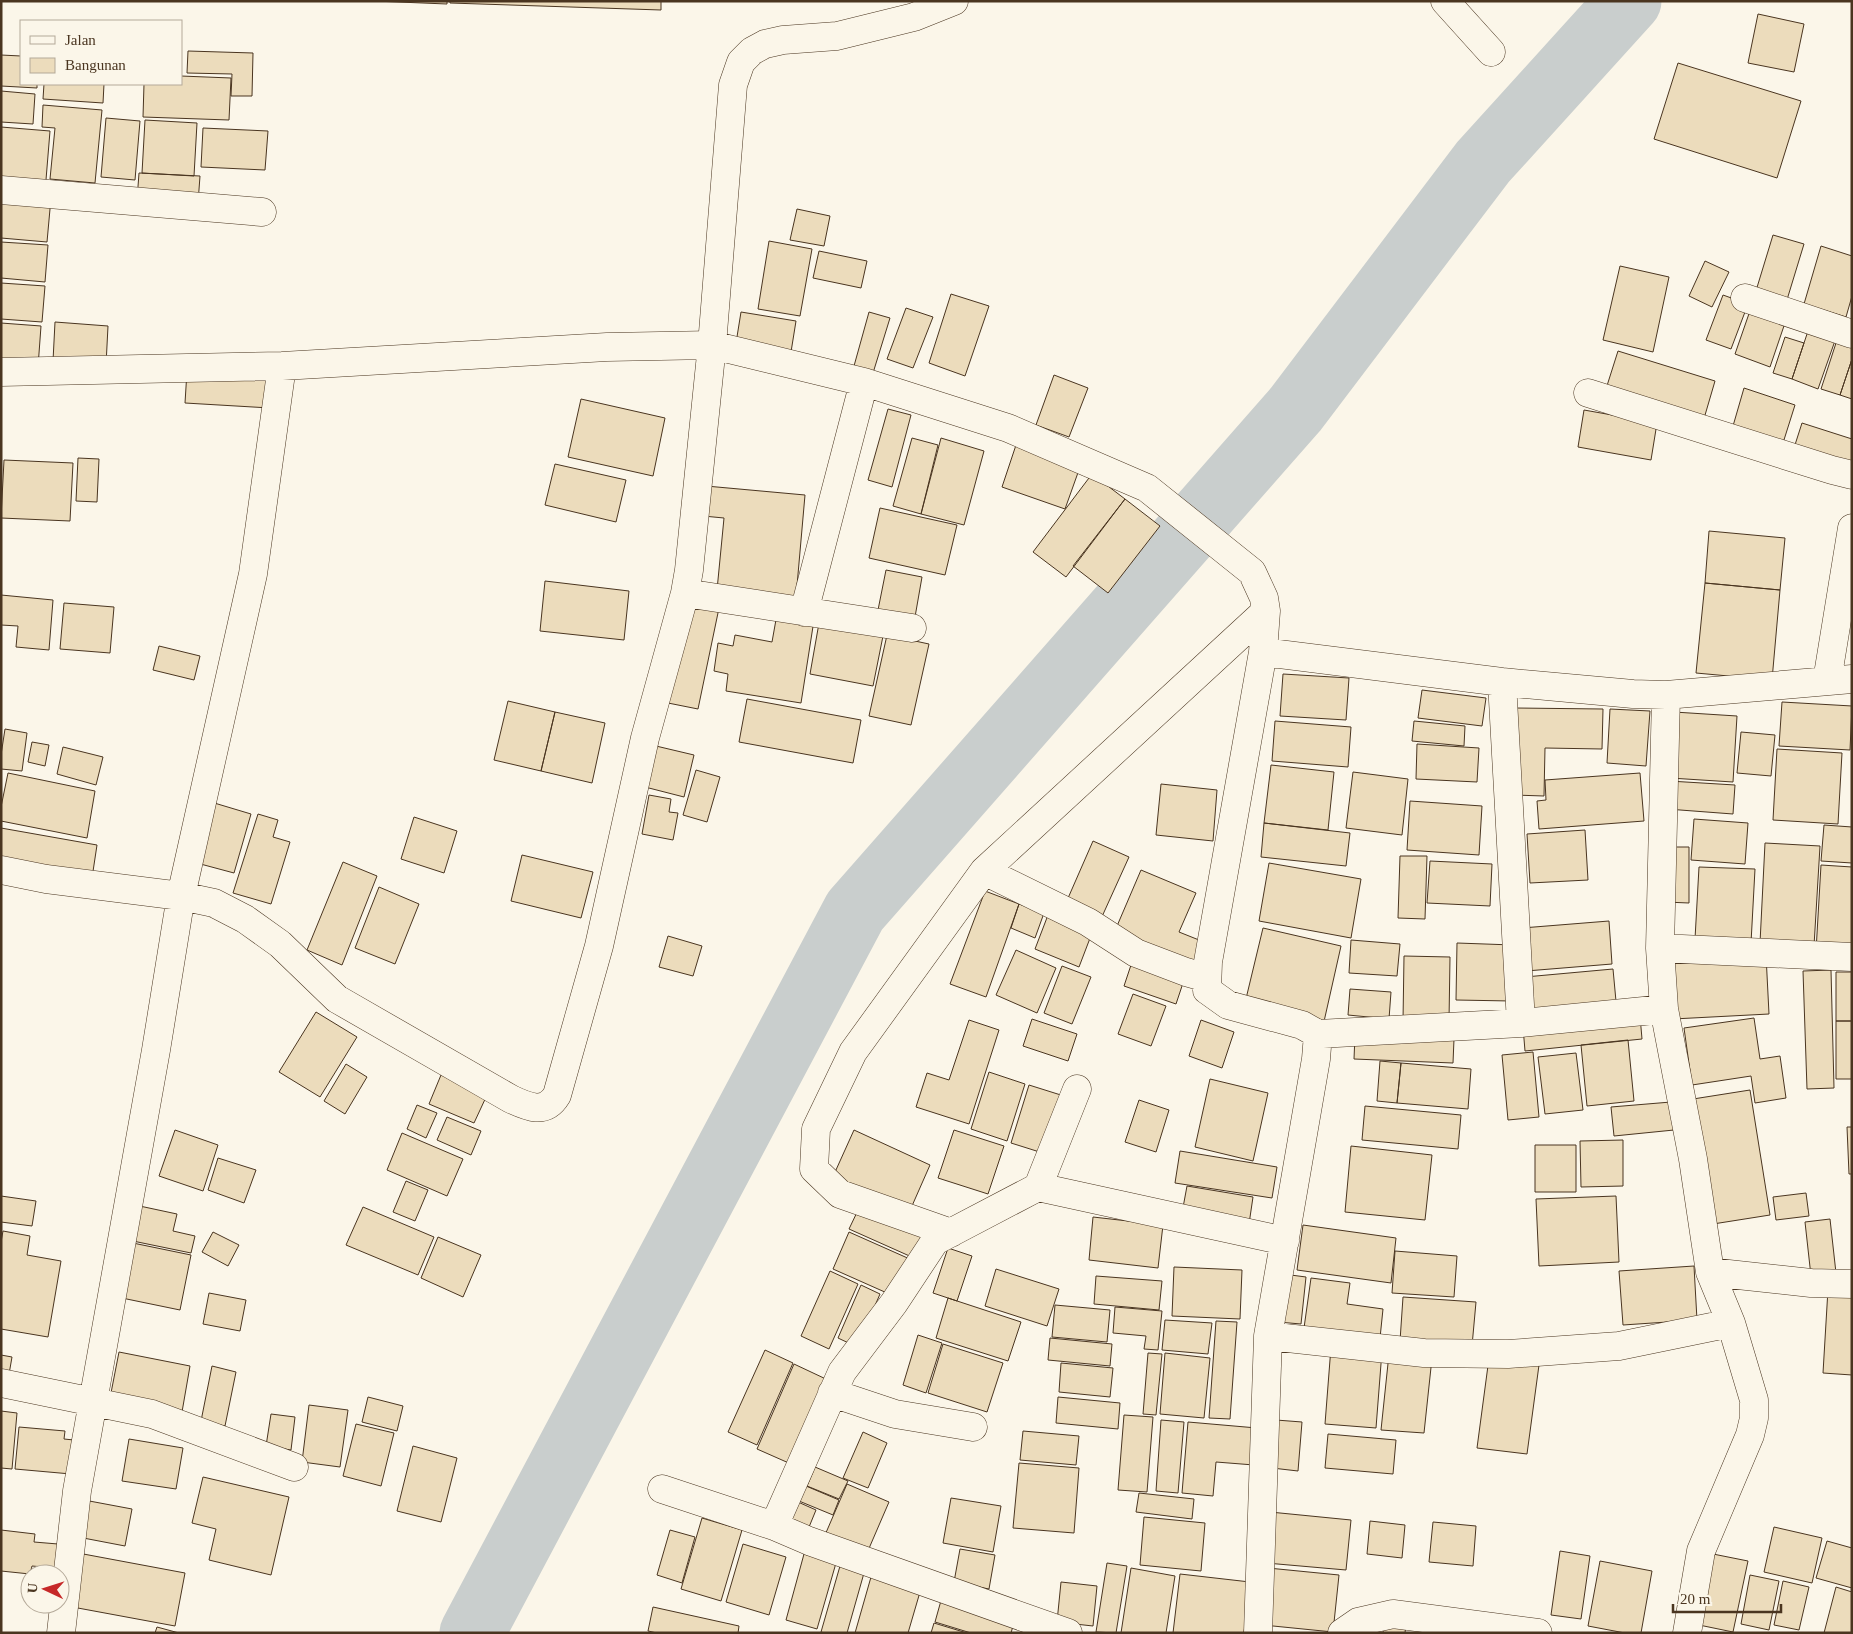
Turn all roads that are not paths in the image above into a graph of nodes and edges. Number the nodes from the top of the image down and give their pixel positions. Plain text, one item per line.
1 (954, 1) edge
2 (1445, 1) edge
3 (1491, 52) dead end
4 (1, 190) edge
5 (262, 212) dead end
6 (1745, 298) dead end
7 (1852, 334) edge
8 (712, 345) junction
9 (282, 366) junction
10 (1, 372) edge
11 (864, 382) junction
12 (1588, 393) dead end
13 (1852, 475) edge
14 (1852, 528) edge
15 (685, 593) junction
16 (1266, 611) junction
17 (804, 612) junction
18 (912, 628) dead end
19 (1263, 652) junction
20 (1840, 680) edge
21 (1502, 682) junction
22 (1666, 694) junction
23 (1, 870) edge
24 (984, 871) junction
25 (181, 896) junction
26 (1660, 948) junction
27 (1852, 957) edge
28 (1207, 978) junction
29 (1664, 1009) junction
30 (1521, 1023) junction
31 (1318, 1034) junction
32 (1077, 1089) dead end
33 (1038, 1187) junction
34 (951, 1233) junction
35 (1284, 1241) junction
36 (1710, 1272) junction
37 (1852, 1284) edge
38 (1731, 1323) junction
39 (1268, 1336) junction
40 (1, 1383) edge
41 (832, 1393) junction
42 (93, 1401) junction
43 (973, 1427) dead end
44 (294, 1466) dead end
45 (662, 1489) dead end
46 (774, 1526) junction
47 (1691, 1632) edge
48 (61, 1633) edge
49 (1068, 1633) edge
50 (1258, 1633) edge
51 (1342, 1633) edge
52 (1538, 1633) edge

1 - 8 street
2 - 3 street
4 - 5 street
6 - 7 street
8 - 9 street
8 - 11 street
8 - 15 street
9 - 10 street
9 - 25 street
11 - 16 street
11 - 17 street
12 - 13 street
14 - 20 street
15 - 17 street
15 - 25 street
16 - 19 street
16 - 24 street
17 - 18 street
19 - 21 street
19 - 28 street
20 - 22 street
21 - 22 street
21 - 30 street
22 - 26 street
23 - 25 street
24 - 28 street
24 - 34 street
25 - 42 street
26 - 27 street
26 - 29 street
28 - 31 street
29 - 30 street
29 - 36 street
30 - 31 street
31 - 35 street
32 - 33 street
33 - 34 street
33 - 35 street
34 - 41 street
35 - 39 street
36 - 37 street
36 - 38 street
38 - 39 street
38 - 47 street
39 - 50 street
40 - 42 street
41 - 43 street
41 - 46 street
42 - 44 street
42 - 48 street
45 - 46 street
46 - 49 street
51 - 52 street

